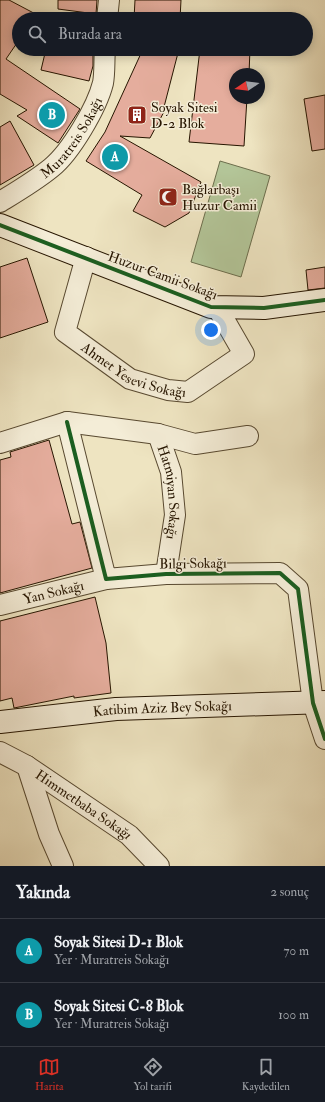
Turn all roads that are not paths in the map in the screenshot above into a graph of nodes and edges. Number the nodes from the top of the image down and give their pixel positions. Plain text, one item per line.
1 (109, 0) edge
2 (108, 12) edge
3 (105, 56) edge
4 (0, 202) edge
5 (0, 225) edge
6 (86, 257) junction
7 (325, 300) edge
8 (217, 307) junction
9 (67, 422) junction
10 (158, 434) junction
11 (248, 436) dead end
12 (0, 443) edge
13 (166, 574) junction
14 (106, 579) junction
15 (0, 605) edge
16 (319, 703) edge
17 (0, 722) edge
18 (325, 739) edge
19 (0, 752) edge
20 (27, 766) junction
21 (63, 866) edge
22 (160, 866) edge

1 - 2 street
3 - 4 street, Muratreis Sokağı
5 - 6 street, Huzur Camii Sokağı
6 - 8 street, Huzur Camii Sokağı
6 - 8 street, Ahmet Yesevi Sokağı
7 - 8 street, Huzur Camii Sokağı
9 - 10 street, Hatmiyan Sokağı
9 - 12 street, Hatmiyan Sokağı
9 - 14 street
10 - 11 street, Hatmiyan Sokağı
10 - 13 street, Hatmiyan Sokağı
13 - 14 street, Bilgi Sokağı
13 - 16 street, Bilgi Sokağı
14 - 15 street, Yan Sokağı
16 - 17 street, Katibim Aziz Bey Sokağı
16 - 18 street, Bilgi Sokağı
19 - 20 street, Himmetbaba Sokağı
20 - 21 street
20 - 22 street, Himmetbaba Sokağı

